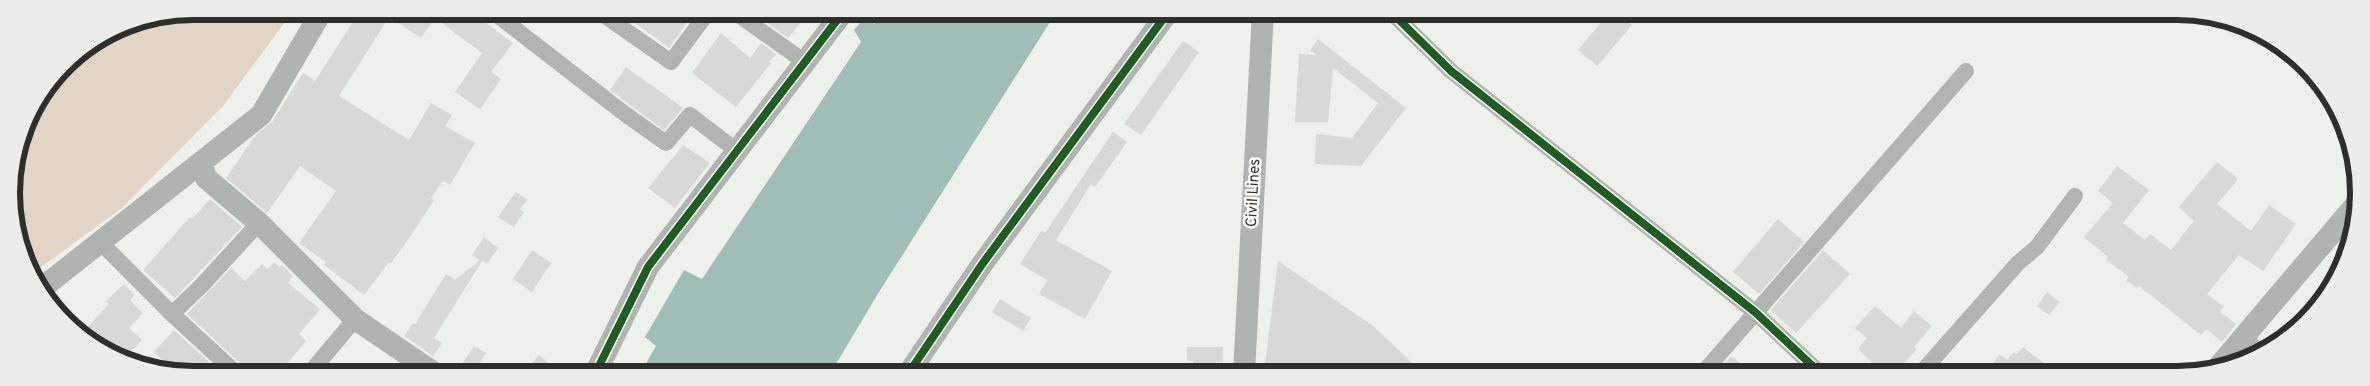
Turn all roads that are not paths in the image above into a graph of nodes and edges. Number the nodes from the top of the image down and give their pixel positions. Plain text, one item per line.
1 (317, 20) edge
2 (504, 20) edge
3 (611, 20) edge
4 (701, 20) edge
5 (746, 20) edge
6 (837, 20) edge
7 (1163, 20) edge
8 (1263, 20) edge
9 (1398, 20) edge
10 (805, 62) junction
11 (1966, 71) dead end
12 (737, 151) junction
13 (200, 163) junction
14 (2075, 196) dead end
15 (2349, 213) edge
16 (259, 223) junction
17 (100, 242) junction
18 (46, 285) edge
19 (1755, 312) junction
20 (172, 314) junction
21 (355, 319) junction
22 (2243, 338) junction
23 (2254, 348) edge
24 (2225, 359) edge
25 (228, 366) edge
26 (316, 366) edge
27 (424, 366) edge
28 (600, 366) edge
29 (913, 366) edge
30 (1244, 366) edge
31 (1709, 366) edge
32 (1812, 366) edge
33 (1927, 366) edge

1 - 13 street
2 - 12 street
3 - 4 street
5 - 10 street
6 - 10 street
7 - 29 street
8 - 30 street, Civil Lines
9 - 19 street
10 - 12 street
11 - 19 street
12 - 28 street
13 - 16 street
13 - 17 street
14 - 33 street
15 - 22 street
16 - 20 street
16 - 21 street
17 - 18 street
17 - 20 street
19 - 31 street
19 - 32 street
20 - 25 street
21 - 26 street
21 - 27 street
22 - 23 street
22 - 24 street

